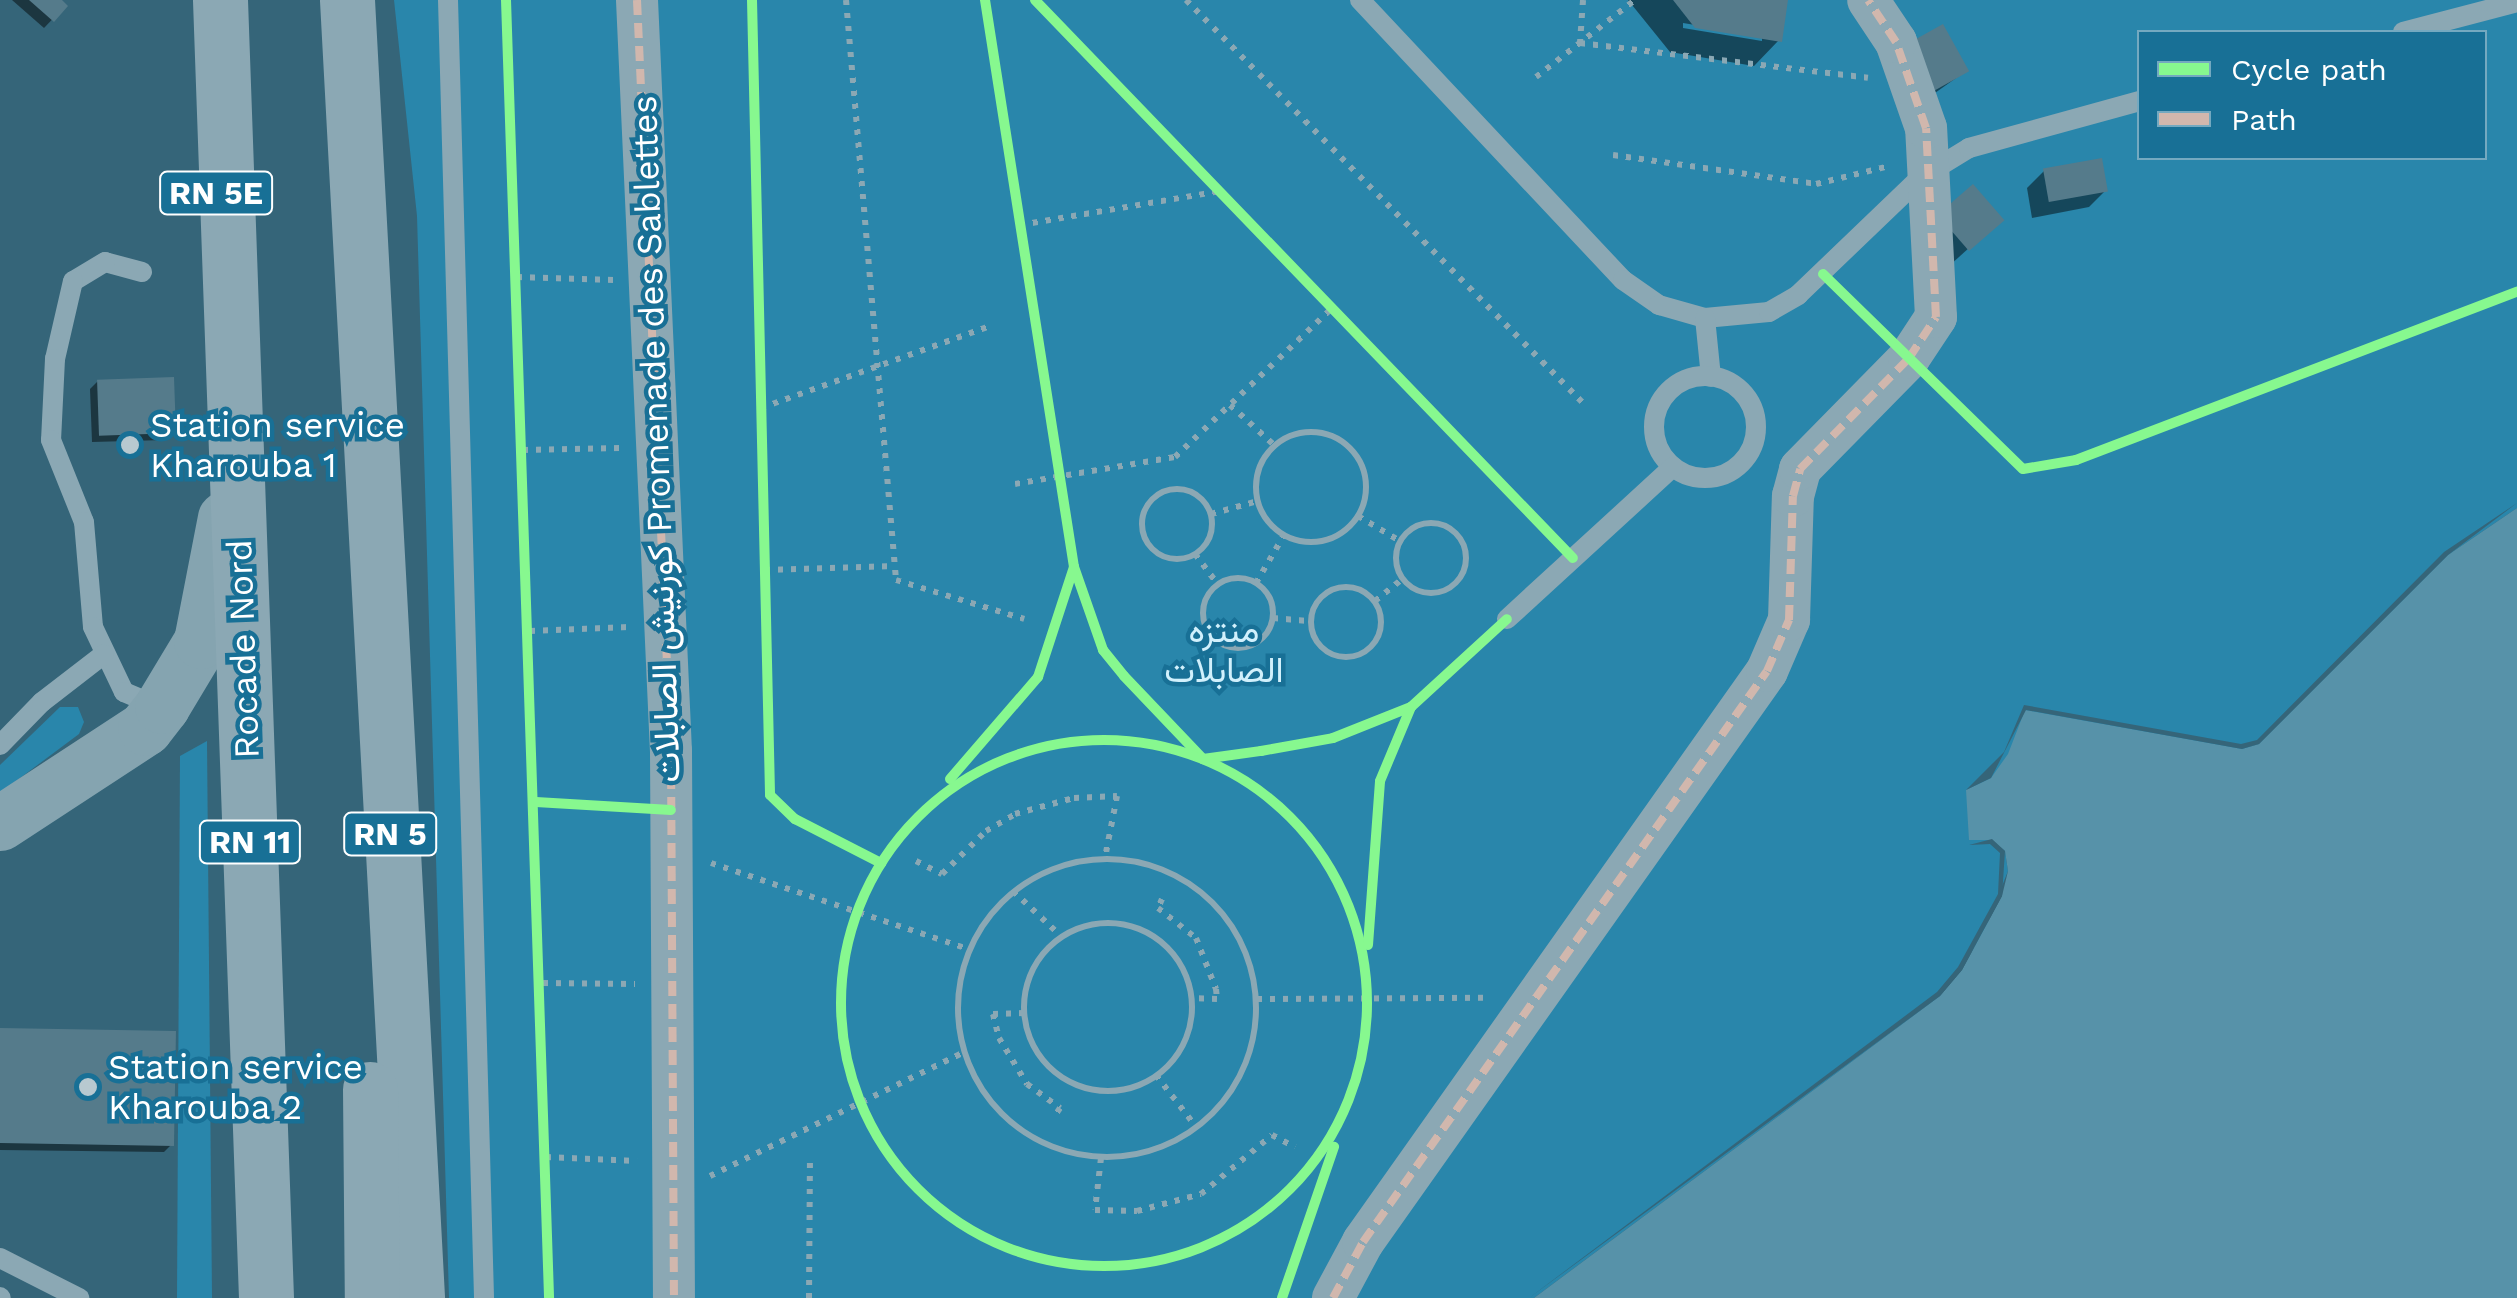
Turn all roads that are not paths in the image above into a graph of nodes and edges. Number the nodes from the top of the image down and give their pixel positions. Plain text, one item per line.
1 (198, 0) edge
2 (220, 0) edge
3 (348, 0) edge
4 (448, 0) edge
5 (637, 0) edge
6 (1360, 0) edge
7 (1868, 0) edge
8 (2517, 2) edge
9 (2412, 30) edge
10 (2137, 102) edge
11 (1928, 172) junction
12 (142, 272) dead end
13 (1705, 318) junction
14 (363, 370) junction
15 (1711, 377) junction
16 (234, 386) junction
17 (1673, 466) junction
18 (1507, 619) dead end
19 (104, 654) junction
20 (162, 706) junction
21 (0, 745) edge
22 (0, 823) edge
23 (0, 1258) edge
24 (79, 1298) edge
25 (266, 1298) edge
26 (372, 1298) edge
27 (417, 1298) edge
28 (484, 1298) edge
29 (674, 1298) edge
30 (1333, 1298) edge

1 - 16 highway, RN 5E
2 - 16 highway, Rocade Nord / RN 11
3 - 14 highway
4 - 28 lane
5 - 29 street, كورنيش الصابلات Promenade des Sablettes
6 - 13 lane
7 - 11 street
8 - 9 lane
10 - 11 lane
11 - 13 lane
11 - 30 street
12 - 19 lane
13 - 15 lane
14 - 26 highway
14 - 27 highway, RN 5
15 - 17 lane
15 - 17 lane
16 - 20 street
16 - 25 highway, Rocade Nord / RN 11
17 - 18 lane
19 - 20 lane
19 - 21 lane
20 - 22 street
23 - 24 lane

